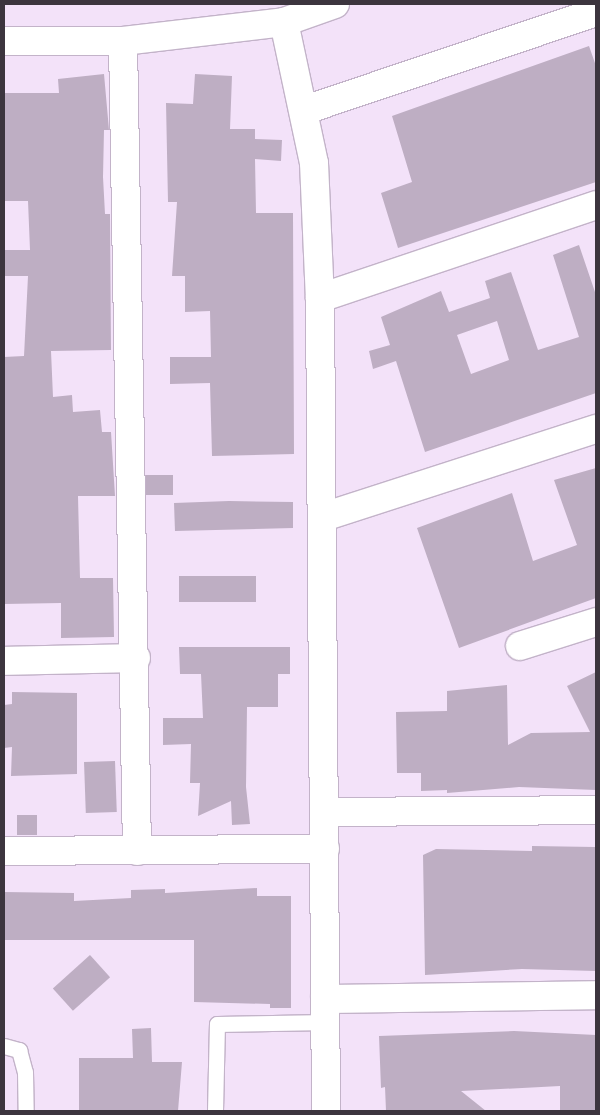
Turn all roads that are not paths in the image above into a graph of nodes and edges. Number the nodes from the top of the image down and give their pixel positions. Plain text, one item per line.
1 (336, 4) edge
2 (596, 12) edge
3 (284, 22) junction
4 (4, 41) edge
5 (123, 41) junction
6 (305, 110) junction
7 (596, 205) edge
8 (320, 298) junction
9 (596, 429) edge
10 (322, 517) junction
11 (596, 622) edge
12 (520, 646) dead end
13 (136, 658) junction
14 (4, 661) edge
15 (596, 810) edge
16 (325, 812) junction
17 (325, 849) junction
18 (4, 851) edge
19 (137, 851) junction
20 (596, 996) edge
21 (326, 1011) junction
22 (4, 1046) edge
23 (26, 1111) edge
24 (215, 1111) edge
25 (326, 1111) edge

1 - 3 street
2 - 6 street
3 - 5 street
3 - 6 street
4 - 5 street
5 - 13 street
6 - 8 street
7 - 8 street
8 - 10 street
9 - 10 street
10 - 16 street
11 - 12 street
13 - 14 street
13 - 19 street
15 - 16 street
16 - 17 street
17 - 19 street
17 - 21 street
18 - 19 street
20 - 21 street
21 - 24 lane
21 - 25 street
22 - 23 lane

